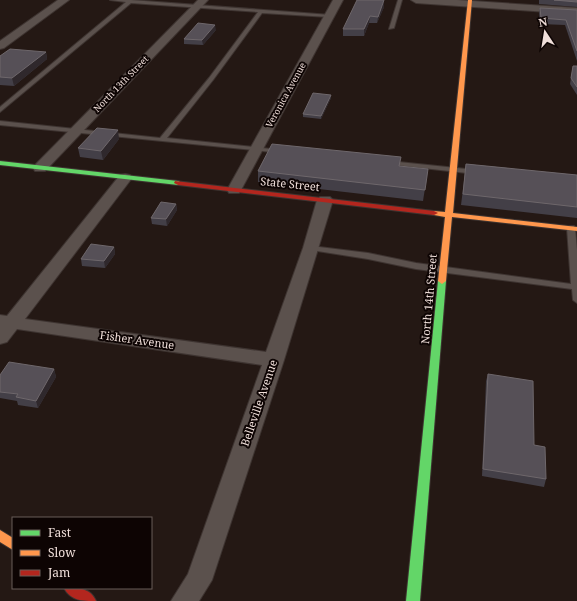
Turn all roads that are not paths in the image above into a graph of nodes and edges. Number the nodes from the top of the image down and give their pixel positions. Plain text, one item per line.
1 (64, 0) edge
2 (112, 0) edge
3 (338, 0) edge
4 (400, 0) edge
5 (416, 0) edge
6 (129, 2) junction
7 (470, 2) edge
8 (200, 3) edge
9 (261, 11) junction
10 (577, 11) edge
11 (329, 16) junction
12 (391, 28) dead end
13 (0, 46) edge
14 (0, 110) edge
15 (0, 123) edge
16 (76, 130) junction
17 (162, 140) junction
18 (256, 149) junction
19 (288, 153) edge
20 (0, 163) edge
21 (382, 163) edge
22 (40, 168) junction
23 (453, 170) junction
24 (483, 173) edge
25 (125, 178) junction
26 (234, 190) junction
27 (325, 200) junction
28 (448, 214) junction
29 (574, 229) edge
30 (311, 248) junction
31 (444, 269) junction
32 (576, 287) junction
33 (577, 300) edge
34 (4, 327) edge
35 (274, 360) junction
36 (0, 535) edge
37 (12, 544) edge
38 (72, 589) edge
39 (89, 601) edge
40 (184, 601) edge
41 (413, 601) edge

1 - 13 street
2 - 6 lane
3 - 11 street, Veronica Avenue
4 - 12 lane
5 - 7 street
6 - 8 lane
6 - 14 lane
7 - 10 street
7 - 23 street, North 14th Street
8 - 9 lane
8 - 16 street, North 13th Street
9 - 11 lane
9 - 17 lane
11 - 18 street, Veronica Avenue
15 - 16 lane
16 - 17 lane
16 - 22 street, North 13th Street
17 - 18 lane
18 - 19 lane
18 - 26 street, Veronica Avenue
20 - 22 street, State Street
21 - 23 lane
22 - 25 street, State Street
23 - 24 lane
23 - 28 street, North 14th Street
25 - 26 street, State Street
25 - 34 street
26 - 27 street, State Street
27 - 28 street, State Street
27 - 30 street, Belleville Avenue
28 - 29 street, State Street
28 - 31 street, North 14th Street
29 - 32 lane
30 - 31 lane
30 - 35 street, Belleville Avenue
31 - 32 lane
31 - 41 street, North 14th Street
32 - 33 lane
34 - 35 street, Fisher Avenue
35 - 40 street, Belleville Avenue
36 - 37 street
38 - 39 street

